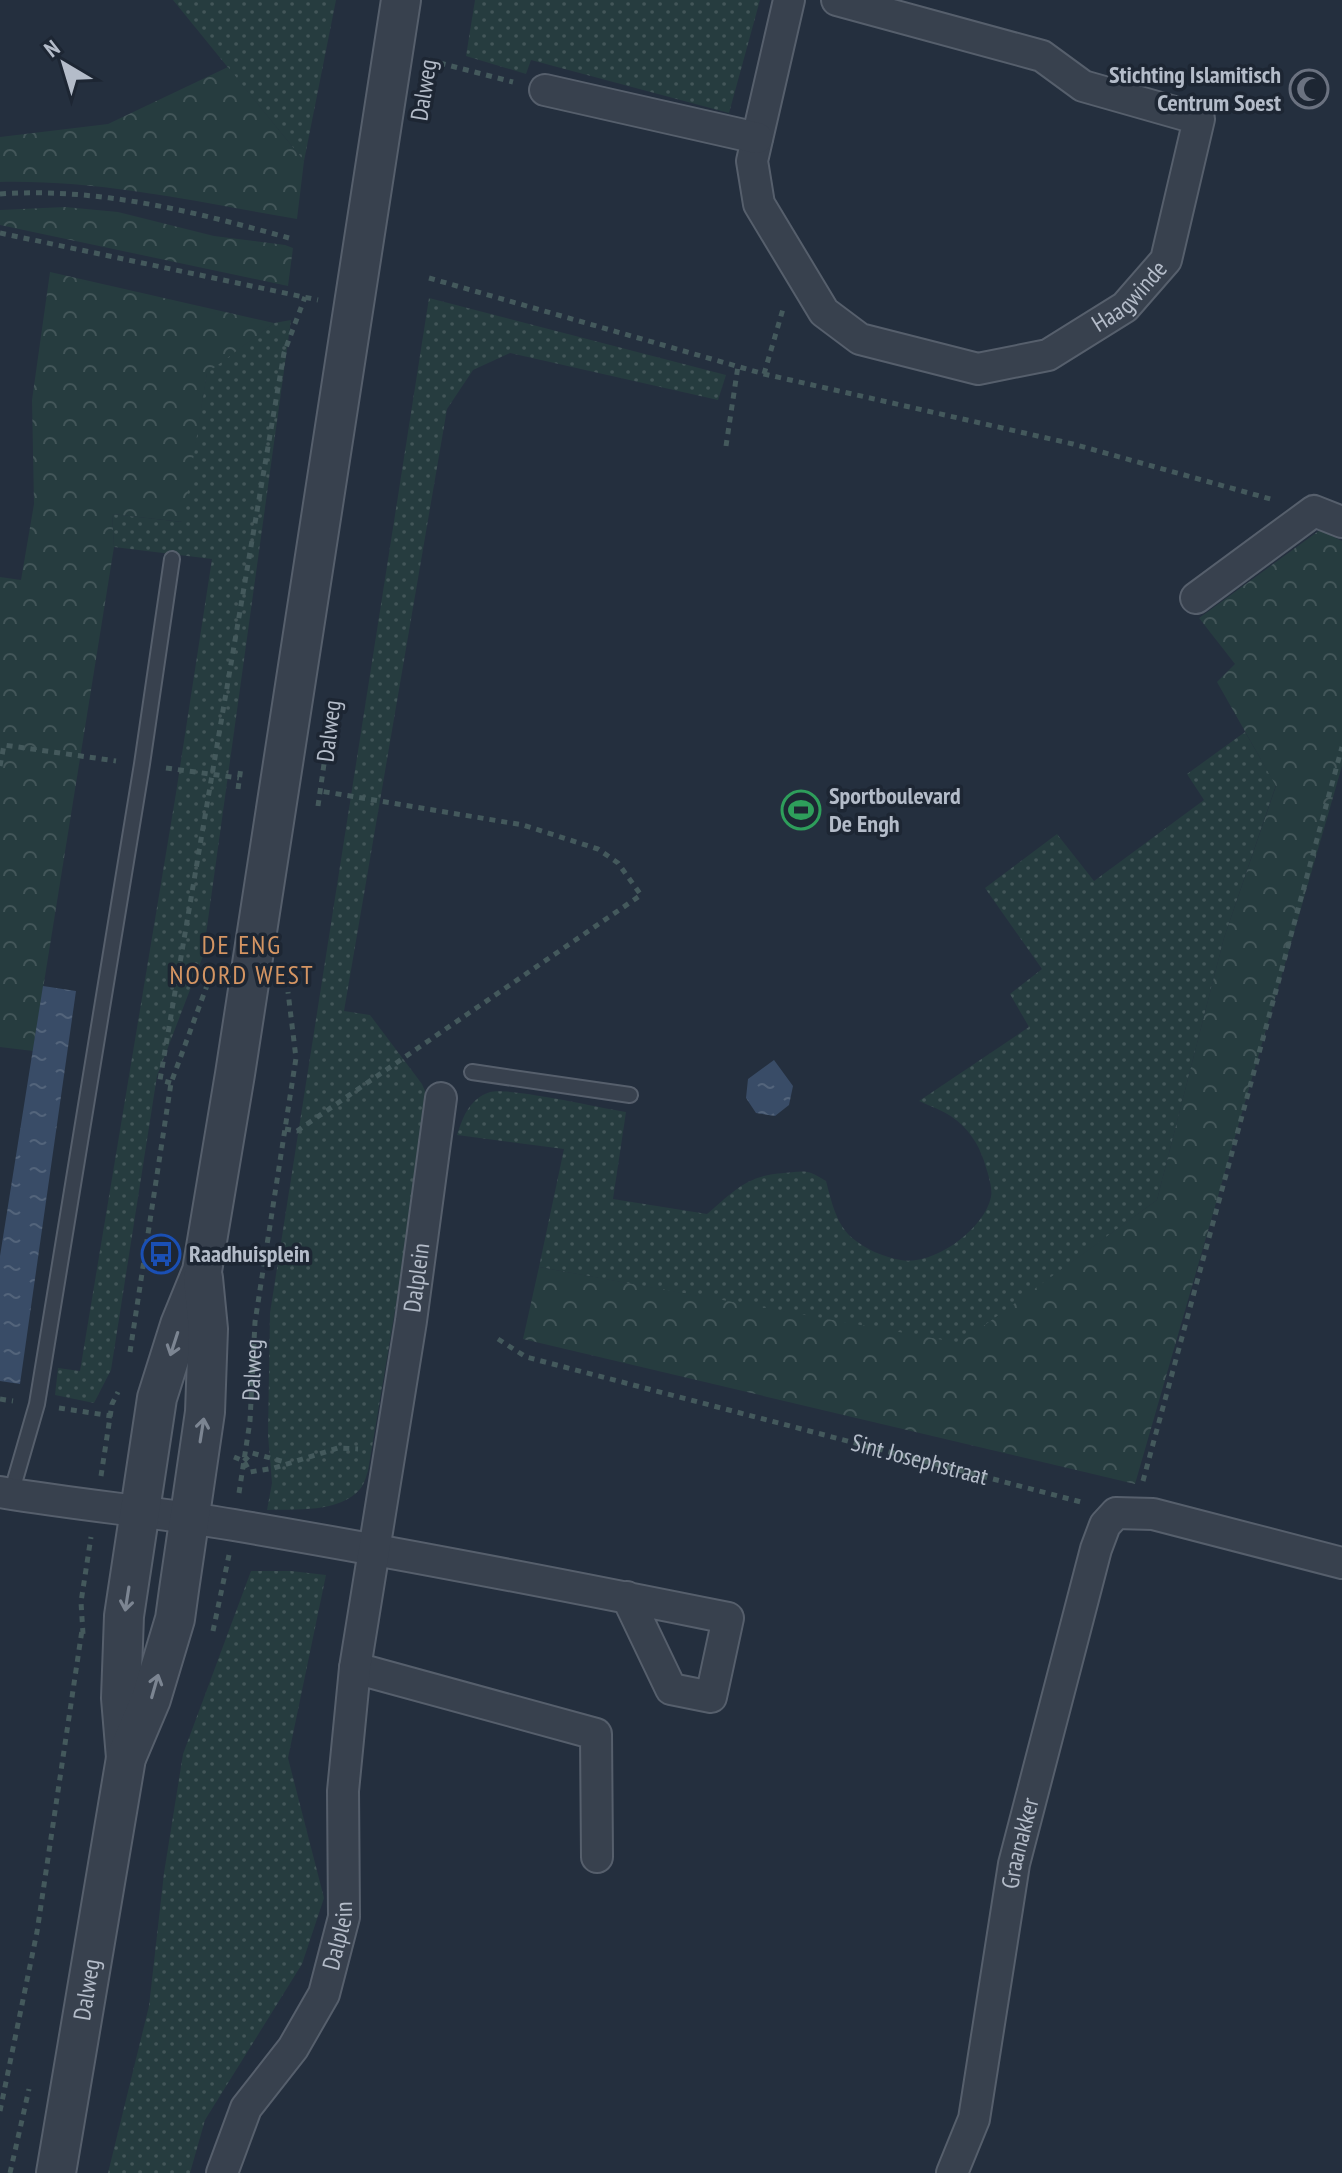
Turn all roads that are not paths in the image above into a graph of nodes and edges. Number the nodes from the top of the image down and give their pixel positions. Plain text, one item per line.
1 (401, 0) edge
2 (789, 0) edge
3 (837, 0) edge
4 (545, 90) road end
5 (757, 138) junction
6 (1342, 522) edge
7 (172, 559) dead end
8 (1196, 598) dead end
9 (472, 1072) dead end
10 (630, 1095) dead end
11 (441, 1098) dead end
12 (202, 1271) junction
13 (6, 1493) edge
14 (140, 1511) junction
15 (190, 1518) junction
16 (375, 1551) junction
17 (1342, 1563) edge
18 (627, 1597) dead end
19 (355, 1668) junction
20 (126, 1758) junction
21 (597, 1857) dead end
22 (56, 2173) edge
23 (222, 2173) edge
24 (952, 2173) edge

1 - 12 street, Dalweg
2 - 5 street, Haagwinde
3 - 5 street, Haagwinde
4 - 5 street
6 - 8 street
7 - 13 lane
9 - 10 lane
11 - 16 street, Dalplein
12 -> 14 street, Dalweg
15 -> 12 street, Dalweg
13 - 14 street
14 - 15 street
14 -> 20 street, Dalweg
15 - 16 street
20 -> 15 street, Dalweg
16 - 18 street
16 - 19 street, Dalplein
17 - 24 street, Graanakker
19 - 21 street
19 - 23 street, Dalplein
20 - 22 street, Dalweg

